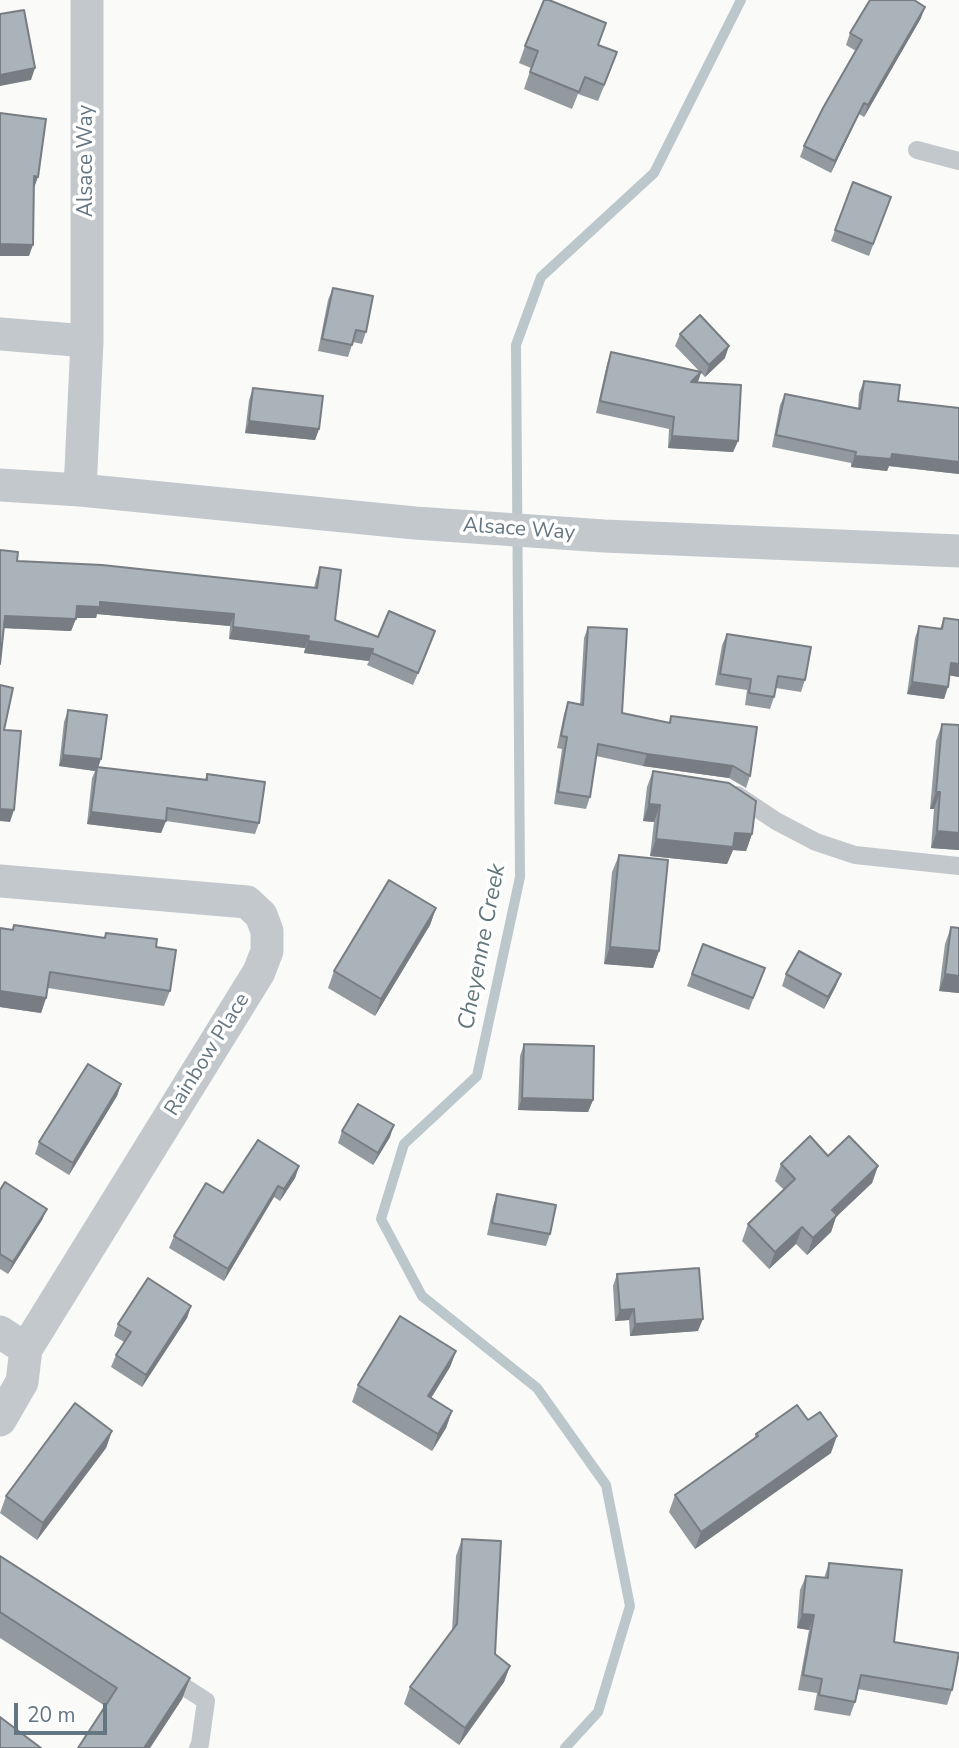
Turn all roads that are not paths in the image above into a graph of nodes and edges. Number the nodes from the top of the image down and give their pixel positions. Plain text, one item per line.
1 (87, 0) edge
2 (917, 150) dead end
3 (959, 161) edge
4 (0, 334) edge
5 (87, 341) junction
6 (0, 485) edge
7 (80, 490) junction
8 (959, 551) edge
9 (727, 789) edge
10 (959, 866) edge
11 (0, 881) edge
12 (13, 1341) edge
13 (0, 1420) edge
14 (149, 1664) edge
15 (198, 1748) edge

1 - 5 street, Alsace Way
2 - 3 lane
4 - 5 street
5 - 7 street, Alsace Way
6 - 7 street, Alsace Way
7 - 8 street, Alsace Way
9 - 10 lane
11 - 12 street, Rainbow Place
12 - 13 street, Rainbow Place
14 - 15 lane

